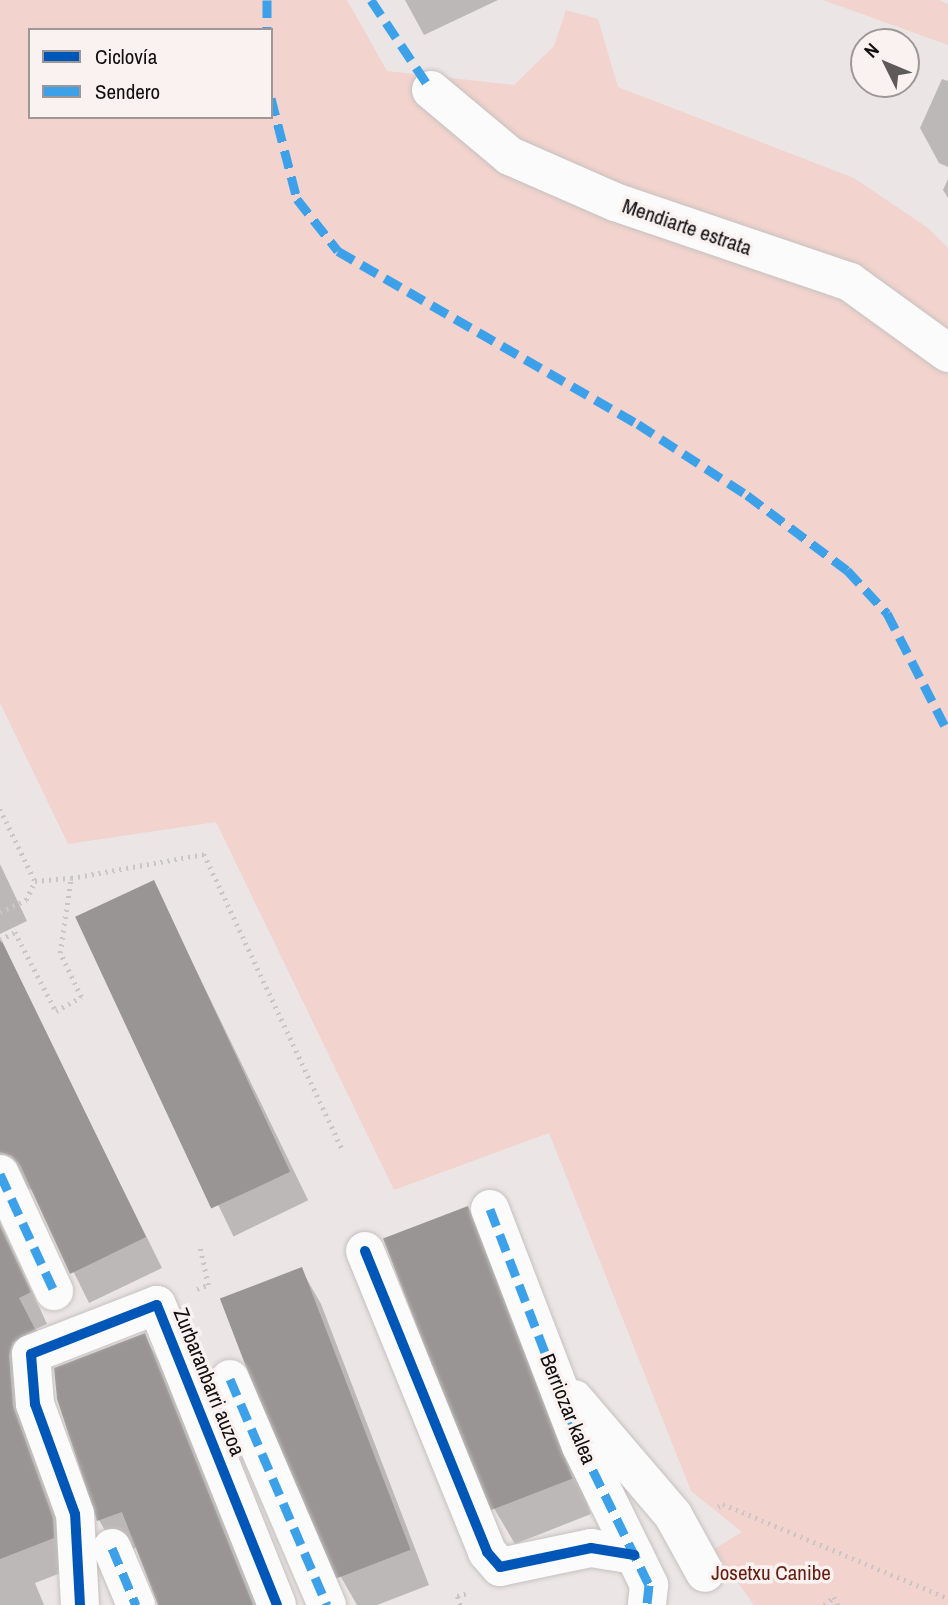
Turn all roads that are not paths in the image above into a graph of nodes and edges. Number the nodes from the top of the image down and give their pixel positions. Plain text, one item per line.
1 (431, 90) dead end
2 (948, 353) edge
3 (0, 1174) edge
4 (490, 1209) dead end
5 (365, 1251) dead end
6 (54, 1291) dead end
7 (554, 1376) junction
8 (230, 1379) dead end
9 (112, 1548) dead end
10 (634, 1555) junction
11 (705, 1573) dead end
12 (80, 1605) edge
13 (136, 1605) edge
14 (277, 1605) edge
15 (327, 1605) edge
16 (647, 1605) edge

1 - 2 street, Mendiarte estrata
3 - 6 street
4 - 7 street, Berriozar kalea
5 - 10 street
7 - 10 street, Berriozar kalea
7 - 11 street
8 - 15 street, Zurbaranbarri auzoa
9 - 13 street
10 - 16 street, Berriozar kalea
12 - 14 street, Zurbaranbarri auzoa

